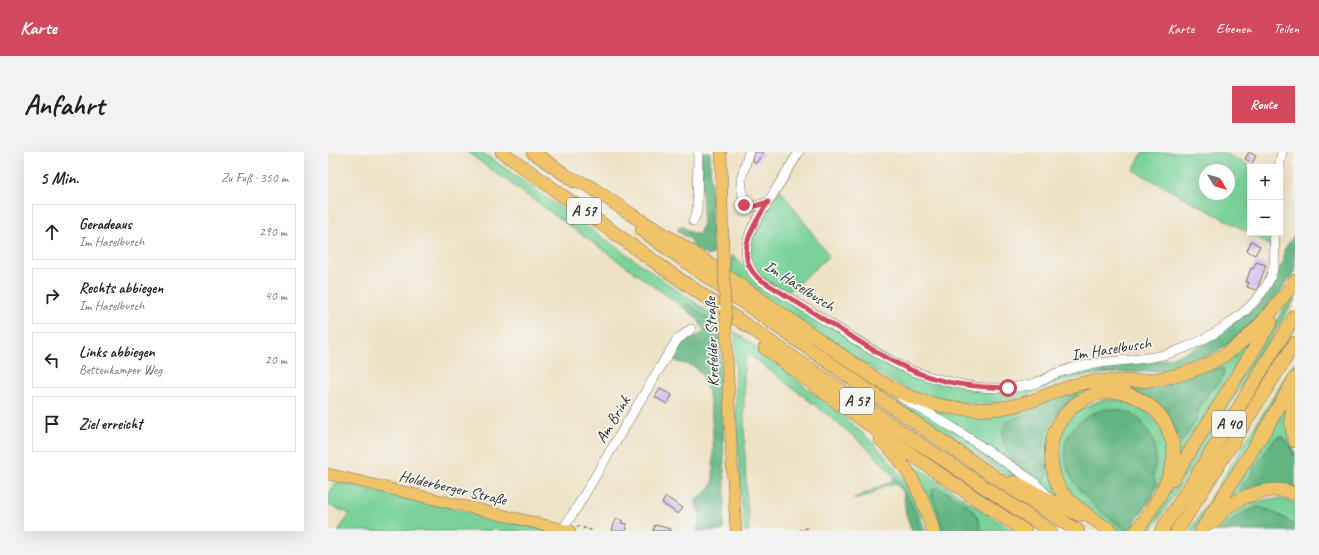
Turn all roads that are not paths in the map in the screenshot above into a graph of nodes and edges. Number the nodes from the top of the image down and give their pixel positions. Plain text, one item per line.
1 (502, 152) edge
2 (533, 152) edge
3 (698, 152) edge
4 (721, 152) edge
5 (749, 152) edge
6 (799, 152) edge
7 (1282, 152) edge
8 (1280, 164) edge
9 (568, 176) junction
10 (768, 202) junction
11 (693, 221) dead end
12 (1274, 236) edge
13 (666, 270) junction
14 (1295, 281) edge
15 (1295, 316) edge
16 (691, 329) dead end
17 (1295, 343) edge
18 (805, 378) junction
19 (1295, 378) edge
20 (879, 381) junction
21 (1295, 400) edge
22 (1295, 441) edge
23 (950, 446) junction
24 (328, 474) edge
25 (1295, 494) edge
26 (1053, 501) junction
27 (1147, 514) junction
28 (567, 528) edge
29 (736, 531) edge
30 (933, 531) edge
31 (1025, 531) edge
32 (1050, 531) edge
33 (1078, 531) edge
34 (1110, 531) edge
35 (1137, 531) edge
36 (1161, 531) edge
37 (1178, 531) edge
38 (1201, 531) edge
39 (1206, 531) edge

1 - 13 highway, A 57
2 - 9 highway, A 57
3 - 11 street
4 - 29 main road, Krefelder Straße, bridge
5 - 10 street
6 - 10 street
7 - 8 street
9 - 20 highway
9 - 23 highway, A 57
10 - 12 street, Im Haselbusch
13 - 18 highway
13 - 32 highway, A 57
14 - 20 highway
14 - 27 highway
15 - 36 highway, A 40
16 - 28 street, Am Brink
17 - 37 highway, A 40
18 - 30 highway
18 - 31 highway
19 - 38 highway
20 - 26 street
21 - 22 highway
23 - 26 highway
23 - 33 highway, A 57
24 - 28 main road, Holderberger Straße
25 - 39 highway
26 - 34 highway
27 - 34 highway
27 - 35 highway

